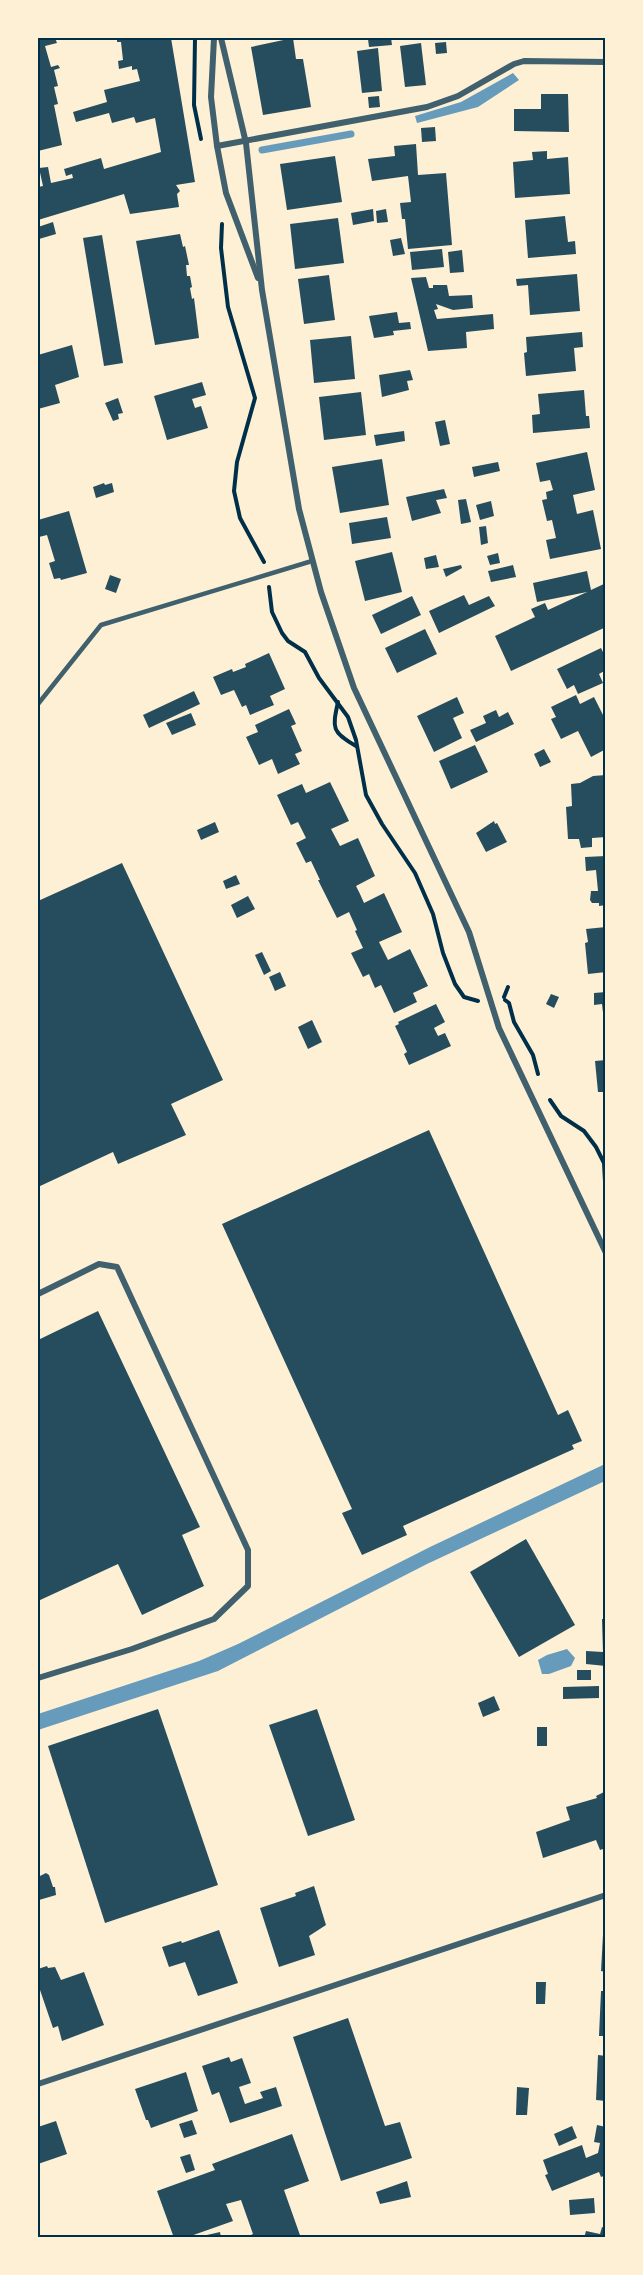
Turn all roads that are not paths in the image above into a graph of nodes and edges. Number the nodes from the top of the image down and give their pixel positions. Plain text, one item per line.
1 (214, 38) edge
2 (221, 38) edge
3 (606, 62) edge
4 (246, 143) junction
5 (217, 146) junction
6 (262, 290) junction
7 (312, 561) junction
8 (38, 704) edge
9 (606, 1253) edge
10 (38, 1294) edge
11 (38, 1678) edge
12 (606, 1895) edge
13 (38, 2084) edge

1 - 5 street
2 - 4 street
3 - 4 street
4 - 5 street
4 - 6 street
5 - 6 street
6 - 7 street
7 - 8 lane
7 - 9 street
10 - 11 street
12 - 13 street

